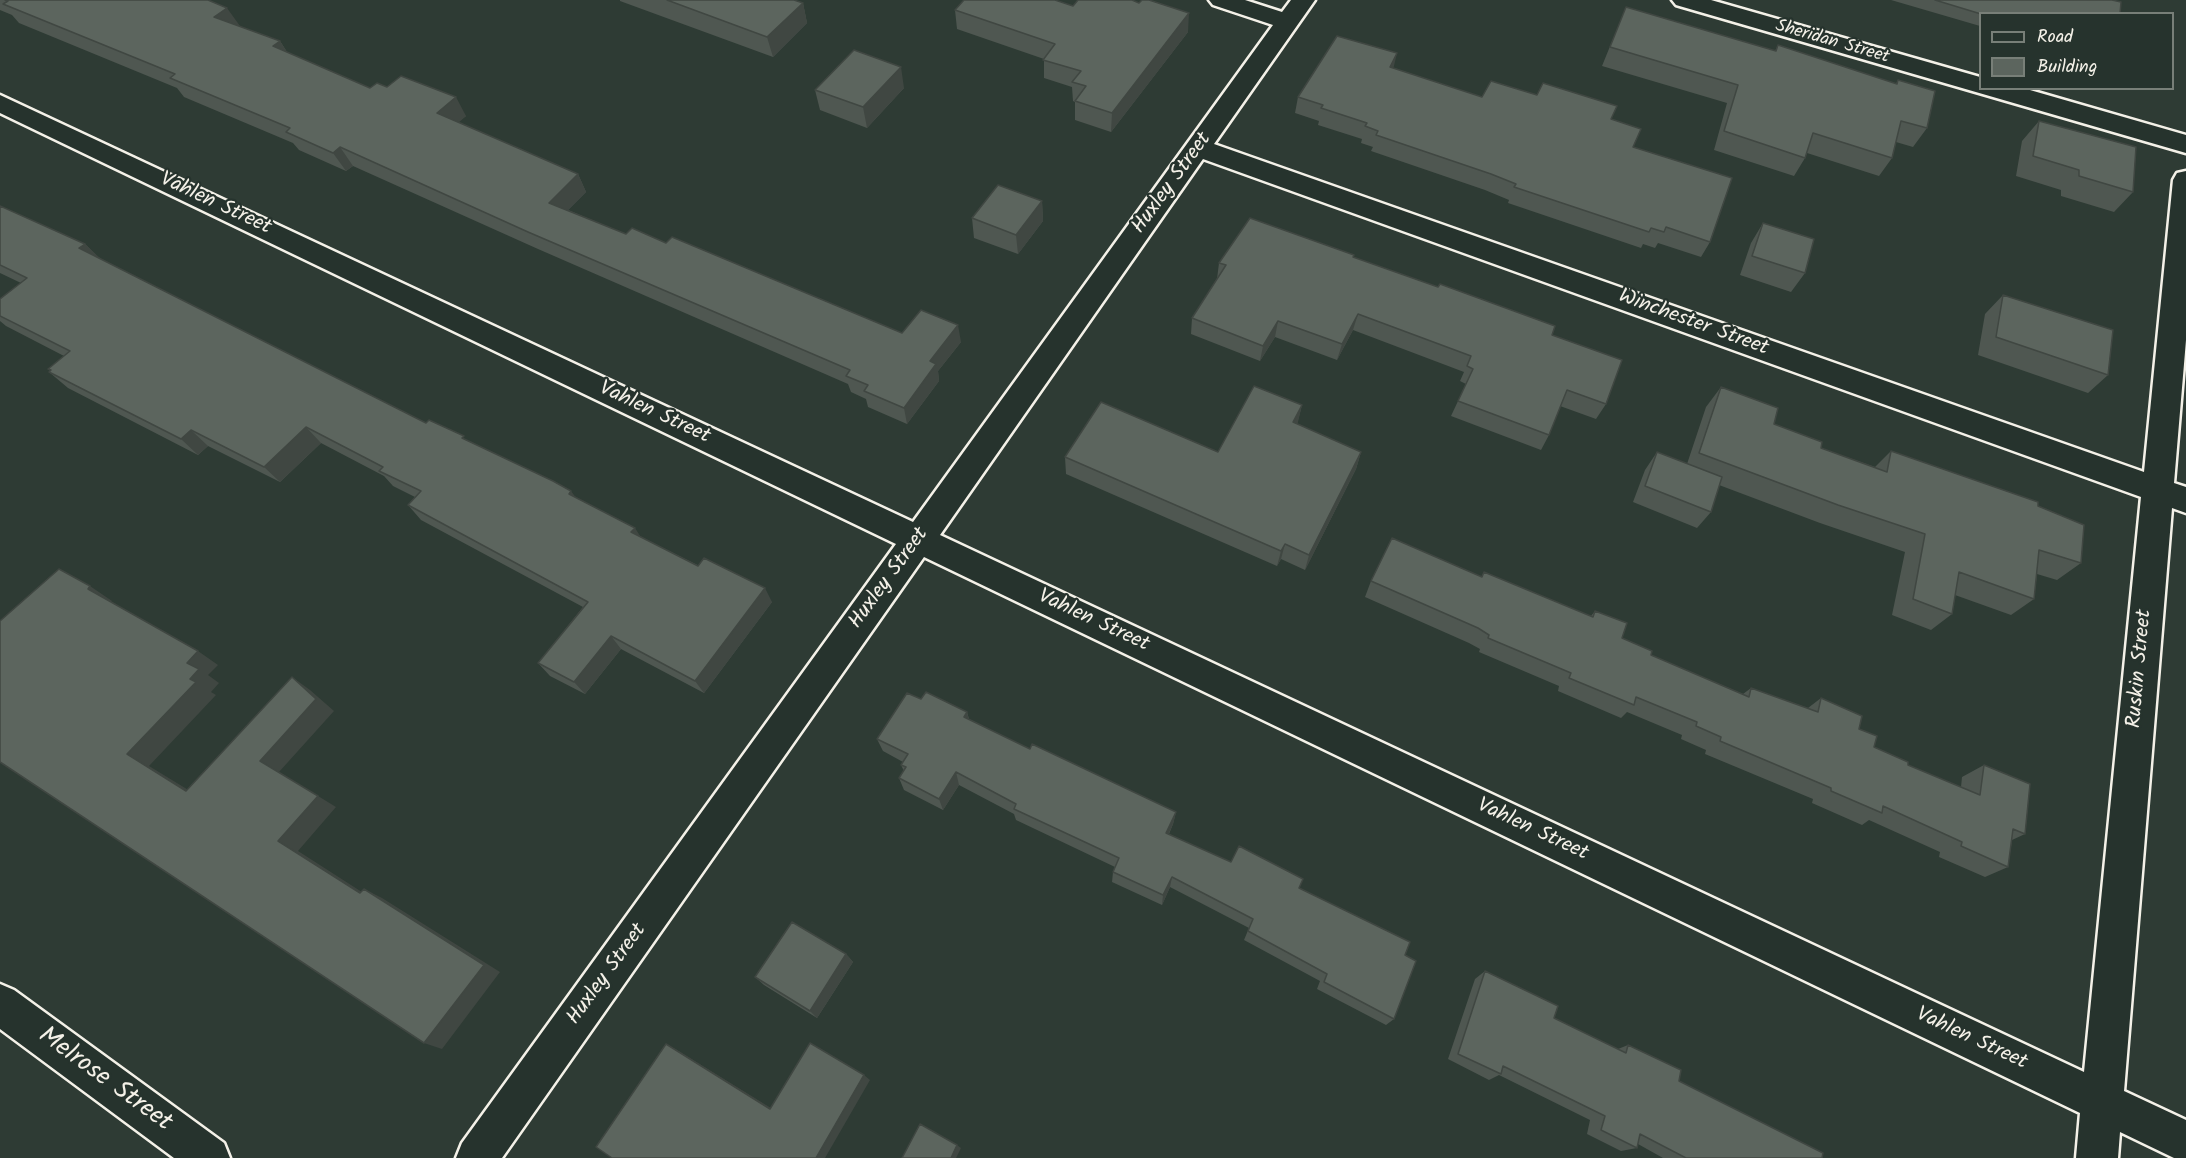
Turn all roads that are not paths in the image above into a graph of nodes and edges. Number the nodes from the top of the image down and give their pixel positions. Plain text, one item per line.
1 (1221, 0) edge
2 (1684, 0) edge
3 (1296, 11) edge
4 (1979, 85) edge
5 (1999, 90) edge
6 (0, 103) edge
7 (2186, 144) edge
8 (1199, 148) junction
9 (2186, 180) edge
10 (2172, 495) edge
11 (918, 540) junction
12 (0, 1004) edge
13 (2102, 1102) junction
14 (2186, 1142) edge
15 (209, 1158) edge
16 (477, 1158) edge
17 (2097, 1158) edge

1 - 3 street
2 - 4 street, Sheridan Street
3 - 8 street, Huxley Street
5 - 7 street
6 - 11 street, Vahlen Street
8 - 10 street, Winchester Street
8 - 11 street, Huxley Street
9 - 10 street, Ruskin Street
10 - 13 street, Ruskin Street
11 - 13 street, Vahlen Street
11 - 16 street, Huxley Street
12 - 15 street, Melrose Street
13 - 14 street, Vahlen Street
13 - 17 street, Ruskin Street

